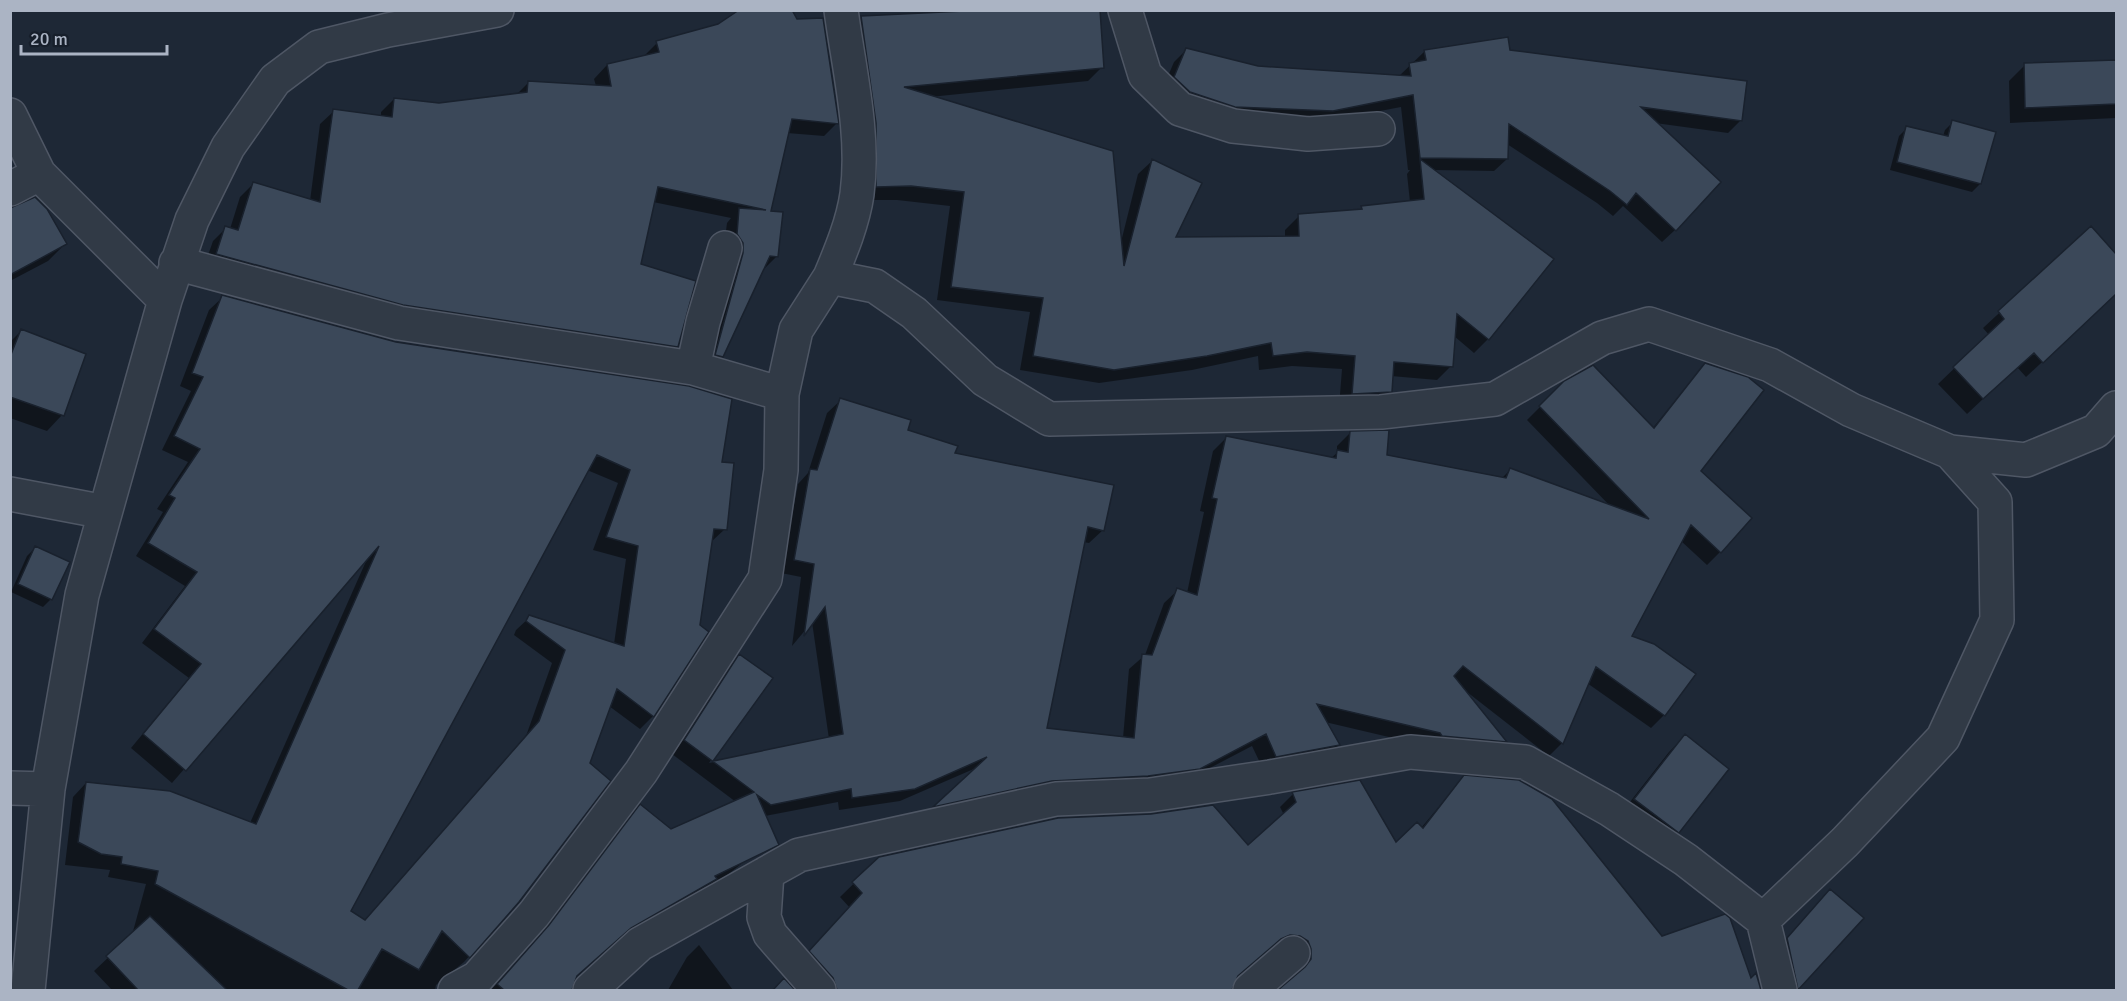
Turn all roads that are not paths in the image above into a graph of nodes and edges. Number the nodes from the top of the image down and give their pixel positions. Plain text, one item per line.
1 (497, 10) edge
2 (841, 10) edge
3 (1125, 10) edge
4 (10, 115) edge
5 (1378, 129) dead end
6 (39, 174) junction
7 (10, 189) edge
8 (725, 248) dead end
9 (176, 263) junction
10 (830, 277) junction
11 (165, 300) junction
12 (693, 368) junction
13 (782, 394) junction
14 (2116, 408) edge
15 (1950, 452) junction
16 (10, 494) edge
17 (105, 512) junction
18 (10, 788) edge
19 (48, 789) junction
20 (766, 873) junction
21 (1763, 920) junction
22 (1293, 953) dead end
23 (605, 986) edge
24 (32, 987) edge
25 (455, 990) edge
26 (819, 990) edge
27 (1250, 990) edge
28 (1780, 990) edge

1 - 9 street
2 - 10 street
3 - 5 street
4 - 6 street
6 - 7 street
6 - 11 street
8 - 12 street
9 - 11 street
9 - 12 street
10 - 13 street
10 - 15 street
11 - 17 street
12 - 13 street
13 - 25 street
14 - 15 street
15 - 21 street
16 - 17 street
17 - 19 street
18 - 19 street
19 - 24 street
20 - 21 street
20 - 23 street
20 - 26 street
21 - 28 street
22 - 27 street

